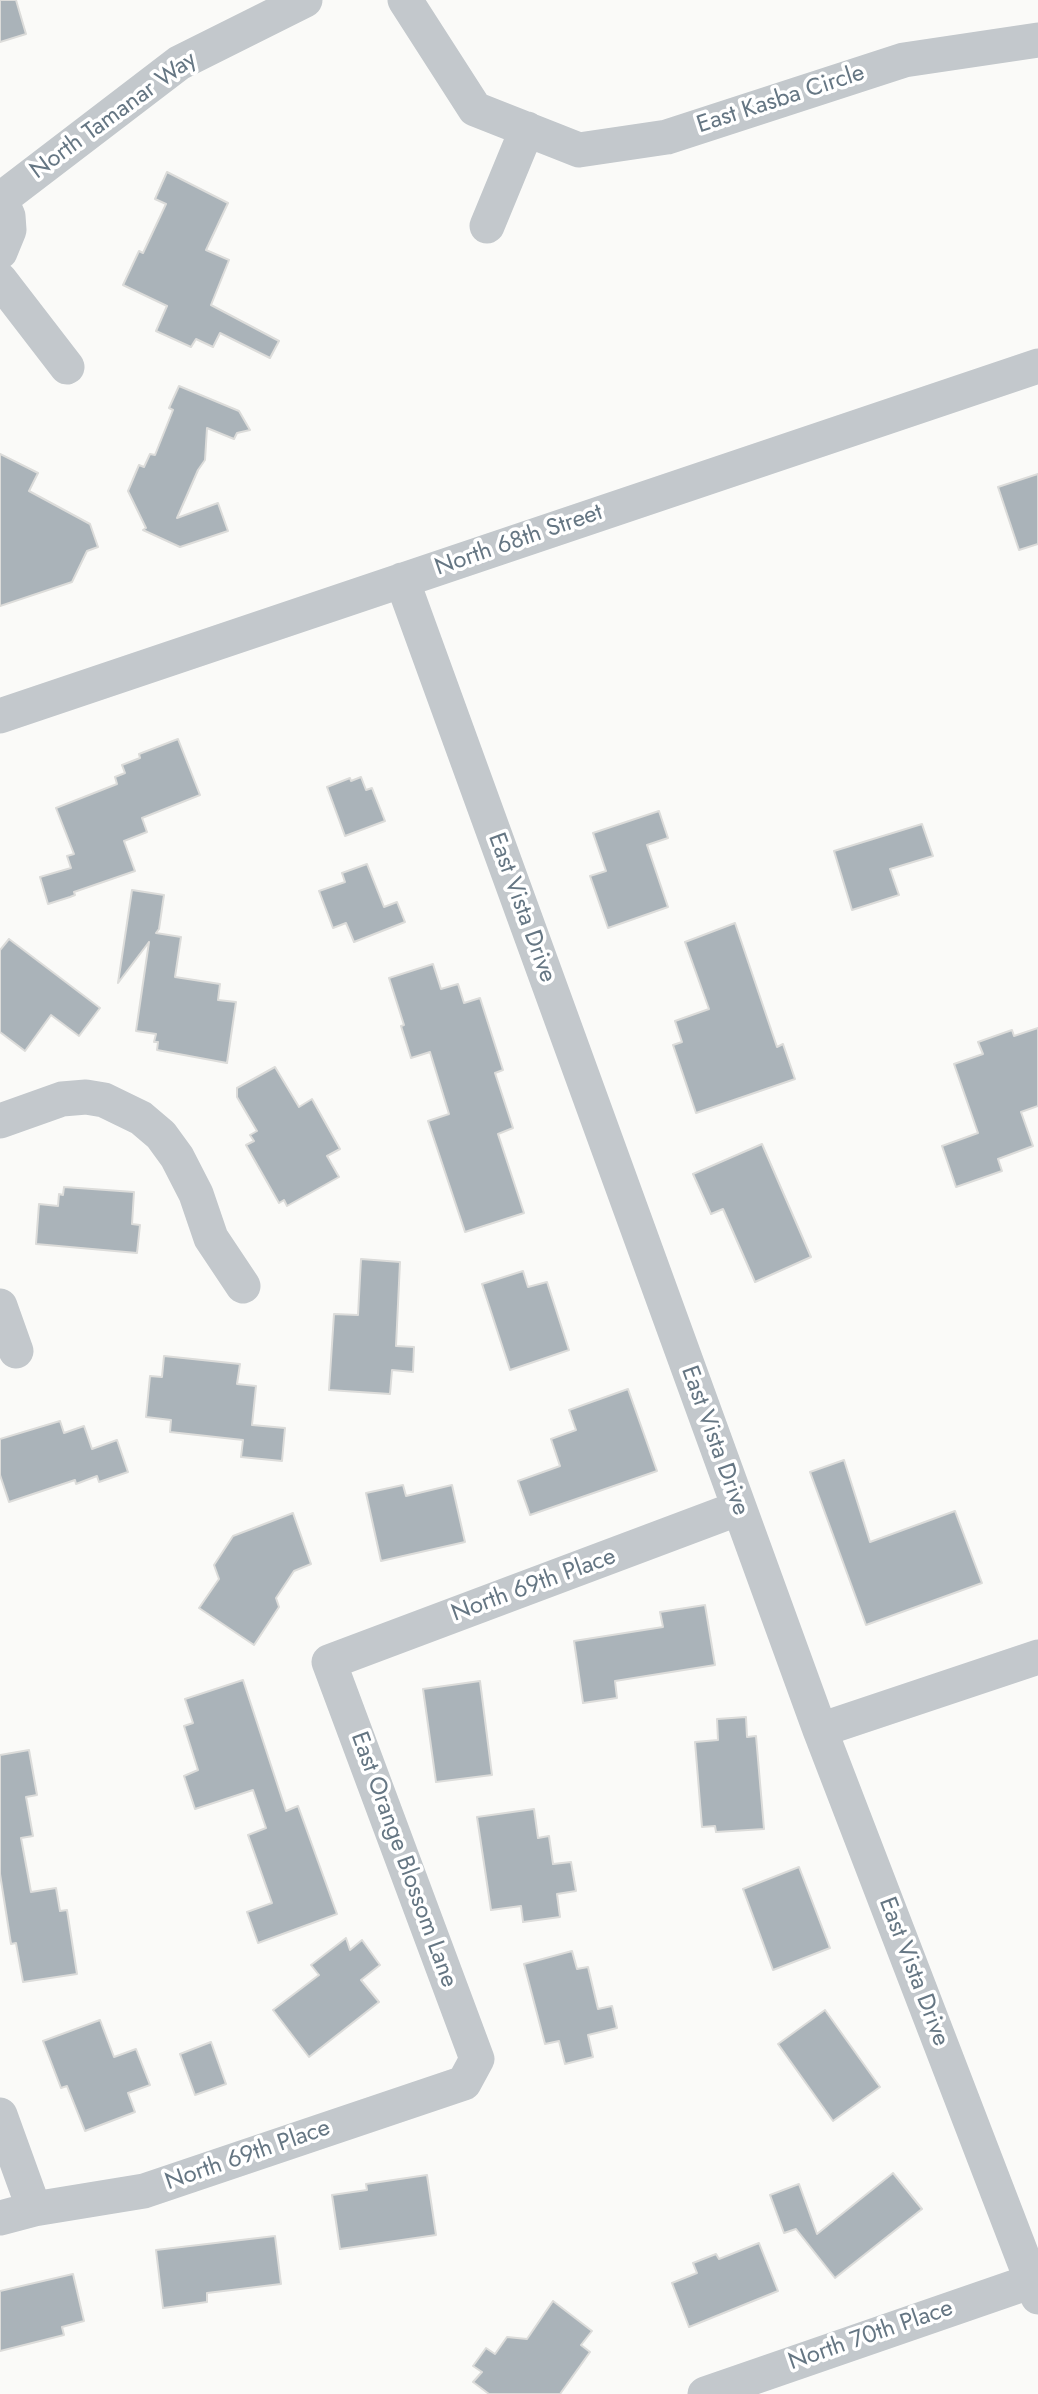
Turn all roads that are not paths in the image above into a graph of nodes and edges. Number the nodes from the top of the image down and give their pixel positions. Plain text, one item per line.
1 (305, 0) edge
2 (405, 0) edge
3 (1038, 40) edge
4 (527, 129) junction
5 (0, 199) edge
6 (487, 226) dead end
7 (0, 252) edge
8 (0, 280) edge
9 (1038, 366) edge
10 (67, 368) dead end
11 (402, 580) junction
12 (0, 716) edge
13 (0, 1121) edge
14 (243, 1286) dead end
15 (0, 1306) edge
16 (16, 1351) dead end
17 (739, 1508) junction
18 (1038, 1657) edge
19 (329, 1662) joint
20 (820, 1730) junction
21 (477, 2059) joint
22 (0, 2115) edge
23 (34, 2209) junction
24 (0, 2218) edge
25 (1036, 2285) edge
26 (705, 2394) edge

1 - 5 street, North Tamanar Way
2 - 4 street, East Kasba Circle
3 - 4 street, East Kasba Circle
4 - 6 street
5 - 7 street
8 - 10 street
9 - 11 street, North 68th Street
11 - 12 street, North 68th Street
11 - 17 street, East Vista Drive
13 - 14 street
15 - 16 street
17 - 19 street, North 69th Place
17 - 20 street, East Vista Drive
18 - 20 street
19 - 21 street, East Orange Blossom Lane
20 - 25 street, East Vista Drive
21 - 23 street, North 69th Place
22 - 23 street
23 - 24 street, North 69th Place
25 - 26 street, North 70th Place

